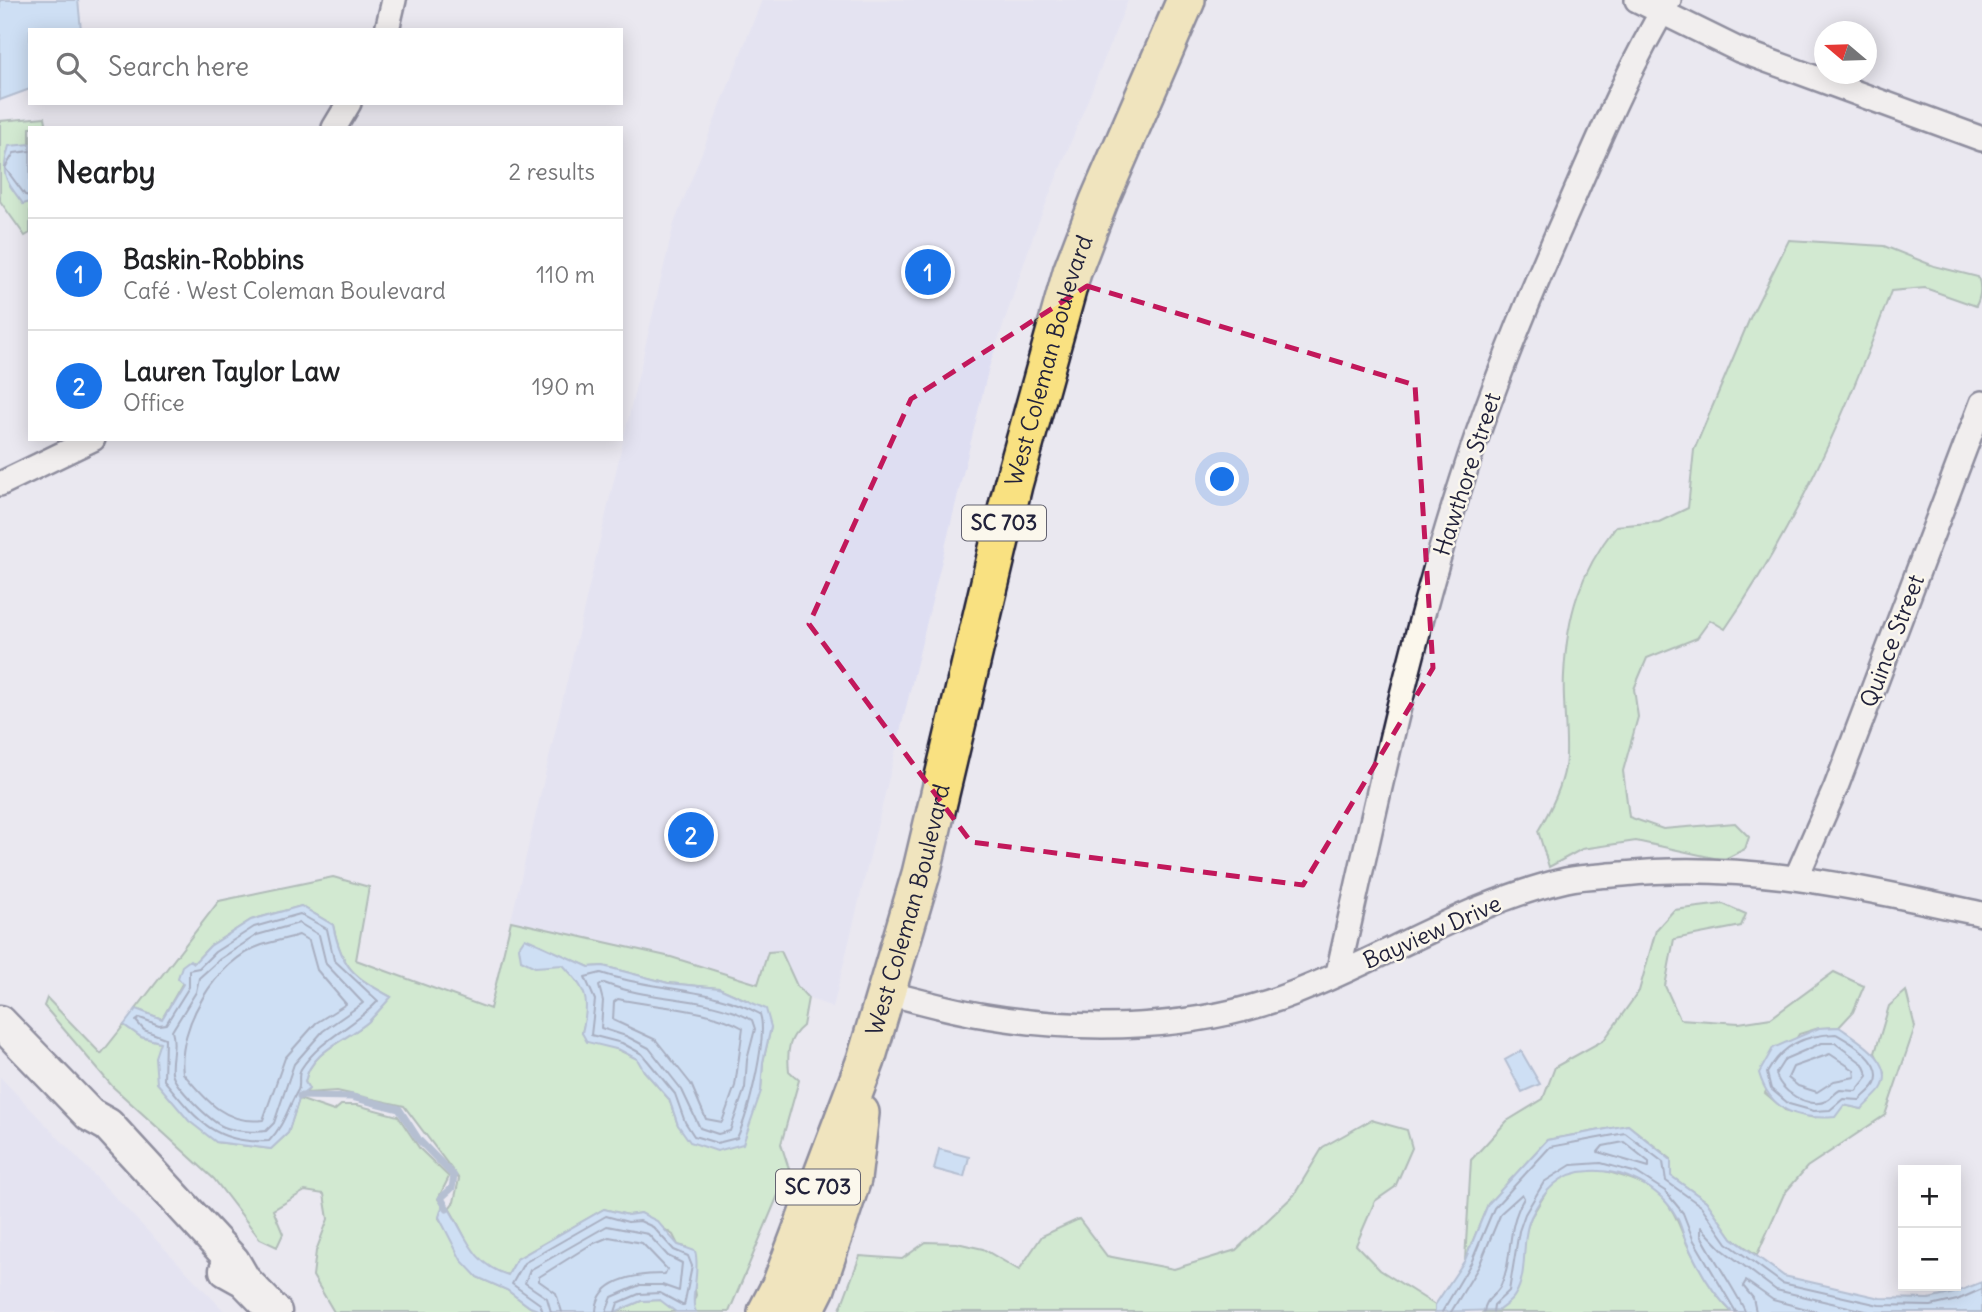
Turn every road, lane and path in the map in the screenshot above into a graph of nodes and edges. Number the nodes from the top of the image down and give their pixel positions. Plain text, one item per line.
1 (394, 0) edge
2 (1186, 0) edge
3 (1637, 0) edge
4 (1666, 6) edge
5 (387, 28) edge
6 (348, 105) edge
7 (335, 126) edge
8 (1982, 139) edge
9 (1982, 404) edge
10 (89, 441) edge
11 (0, 484) edge
12 (1797, 876) junction
13 (1982, 914) edge
14 (1338, 973) junction
15 (887, 993) junction
16 (0, 1022) edge
17 (866, 1060) junction
18 (275, 1312) edge
19 (768, 1312) edge
20 (804, 1312) edge

1 - 5 street
2 - 15 main road, West Coleman Boulevard / SC 703
3 - 4 street
4 - 8 street
4 - 14 street, Hawthore Street
6 - 7 street
9 - 12 street, Quince Street
10 - 11 street
12 - 13 street, Bayview Drive
12 - 14 street, Bayview Drive
14 - 15 street, Bayview Drive
15 - 17 main road, West Coleman Boulevard / SC 703
16 - 18 main road
17 - 19 main road, West Coleman Boulevard / SC 703
17 - 20 main road, West Coleman Boulevard / SC 703

